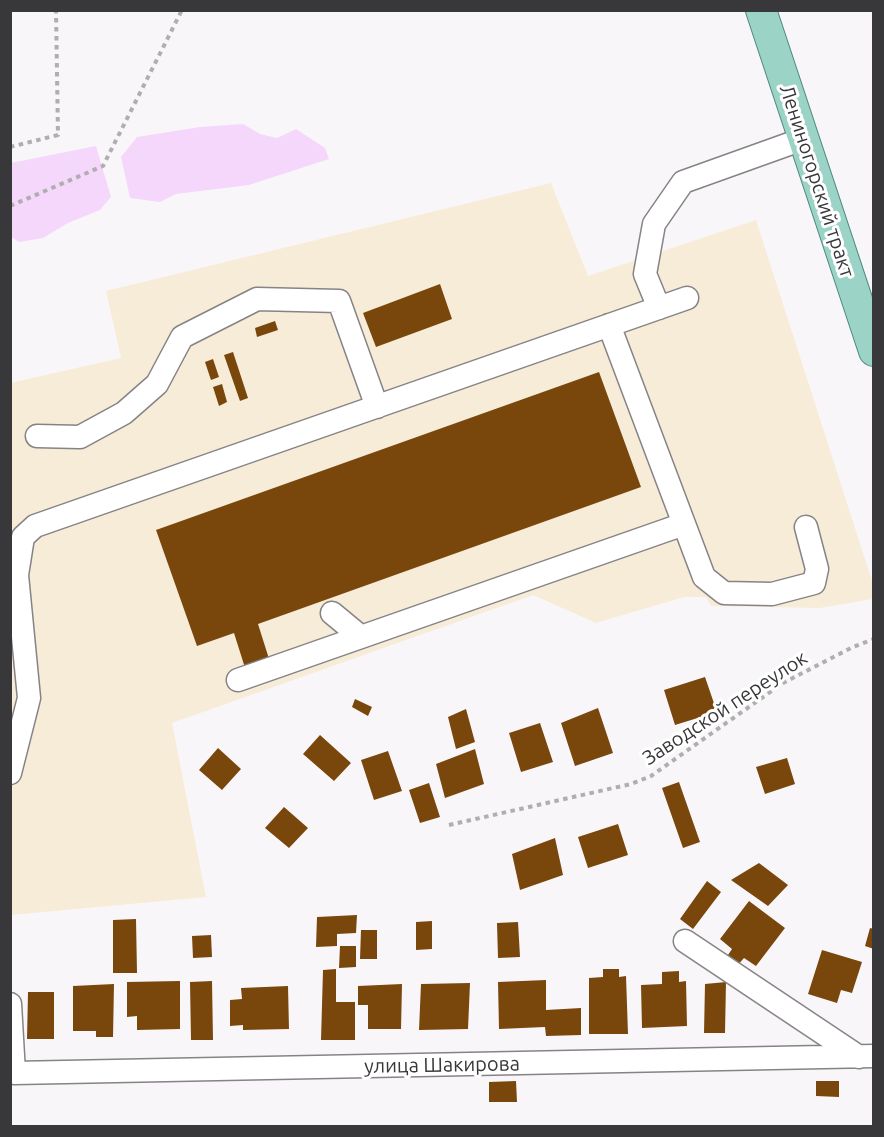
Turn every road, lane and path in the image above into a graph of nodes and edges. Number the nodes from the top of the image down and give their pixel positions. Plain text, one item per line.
1 (56, 10) edge
2 (182, 10) edge
3 (761, 10) edge
4 (803, 139) junction
5 (10, 147) edge
6 (10, 206) edge
7 (687, 298) dead end
8 (658, 308) junction
9 (609, 325) junction
10 (873, 351) edge
11 (376, 407) junction
12 (37, 436) dead end
13 (684, 524) junction
14 (806, 527) dead end
15 (332, 613) dead end
16 (361, 637) junction
17 (873, 639) edge
18 (238, 680) dead end
19 (10, 773) edge
20 (449, 825) dead end
21 (685, 941) dead end
22 (10, 1004) edge
23 (866, 1057) edge
24 (12, 1072) edge

1 - 5 path
2 - 6 path
3 - 4 main road, Лениногорский тракт
4 - 8 street
4 - 10 main road, Лениногорский тракт
7 - 8 street
8 - 9 street
9 - 11 street
9 - 13 street
11 - 12 street
11 - 19 street
13 - 14 street
13 - 16 street
15 - 16 street
16 - 18 street
17 - 20 path, Заводской переулок
21 - 23 street
22 - 24 street
23 - 24 street, улица Шакирова

